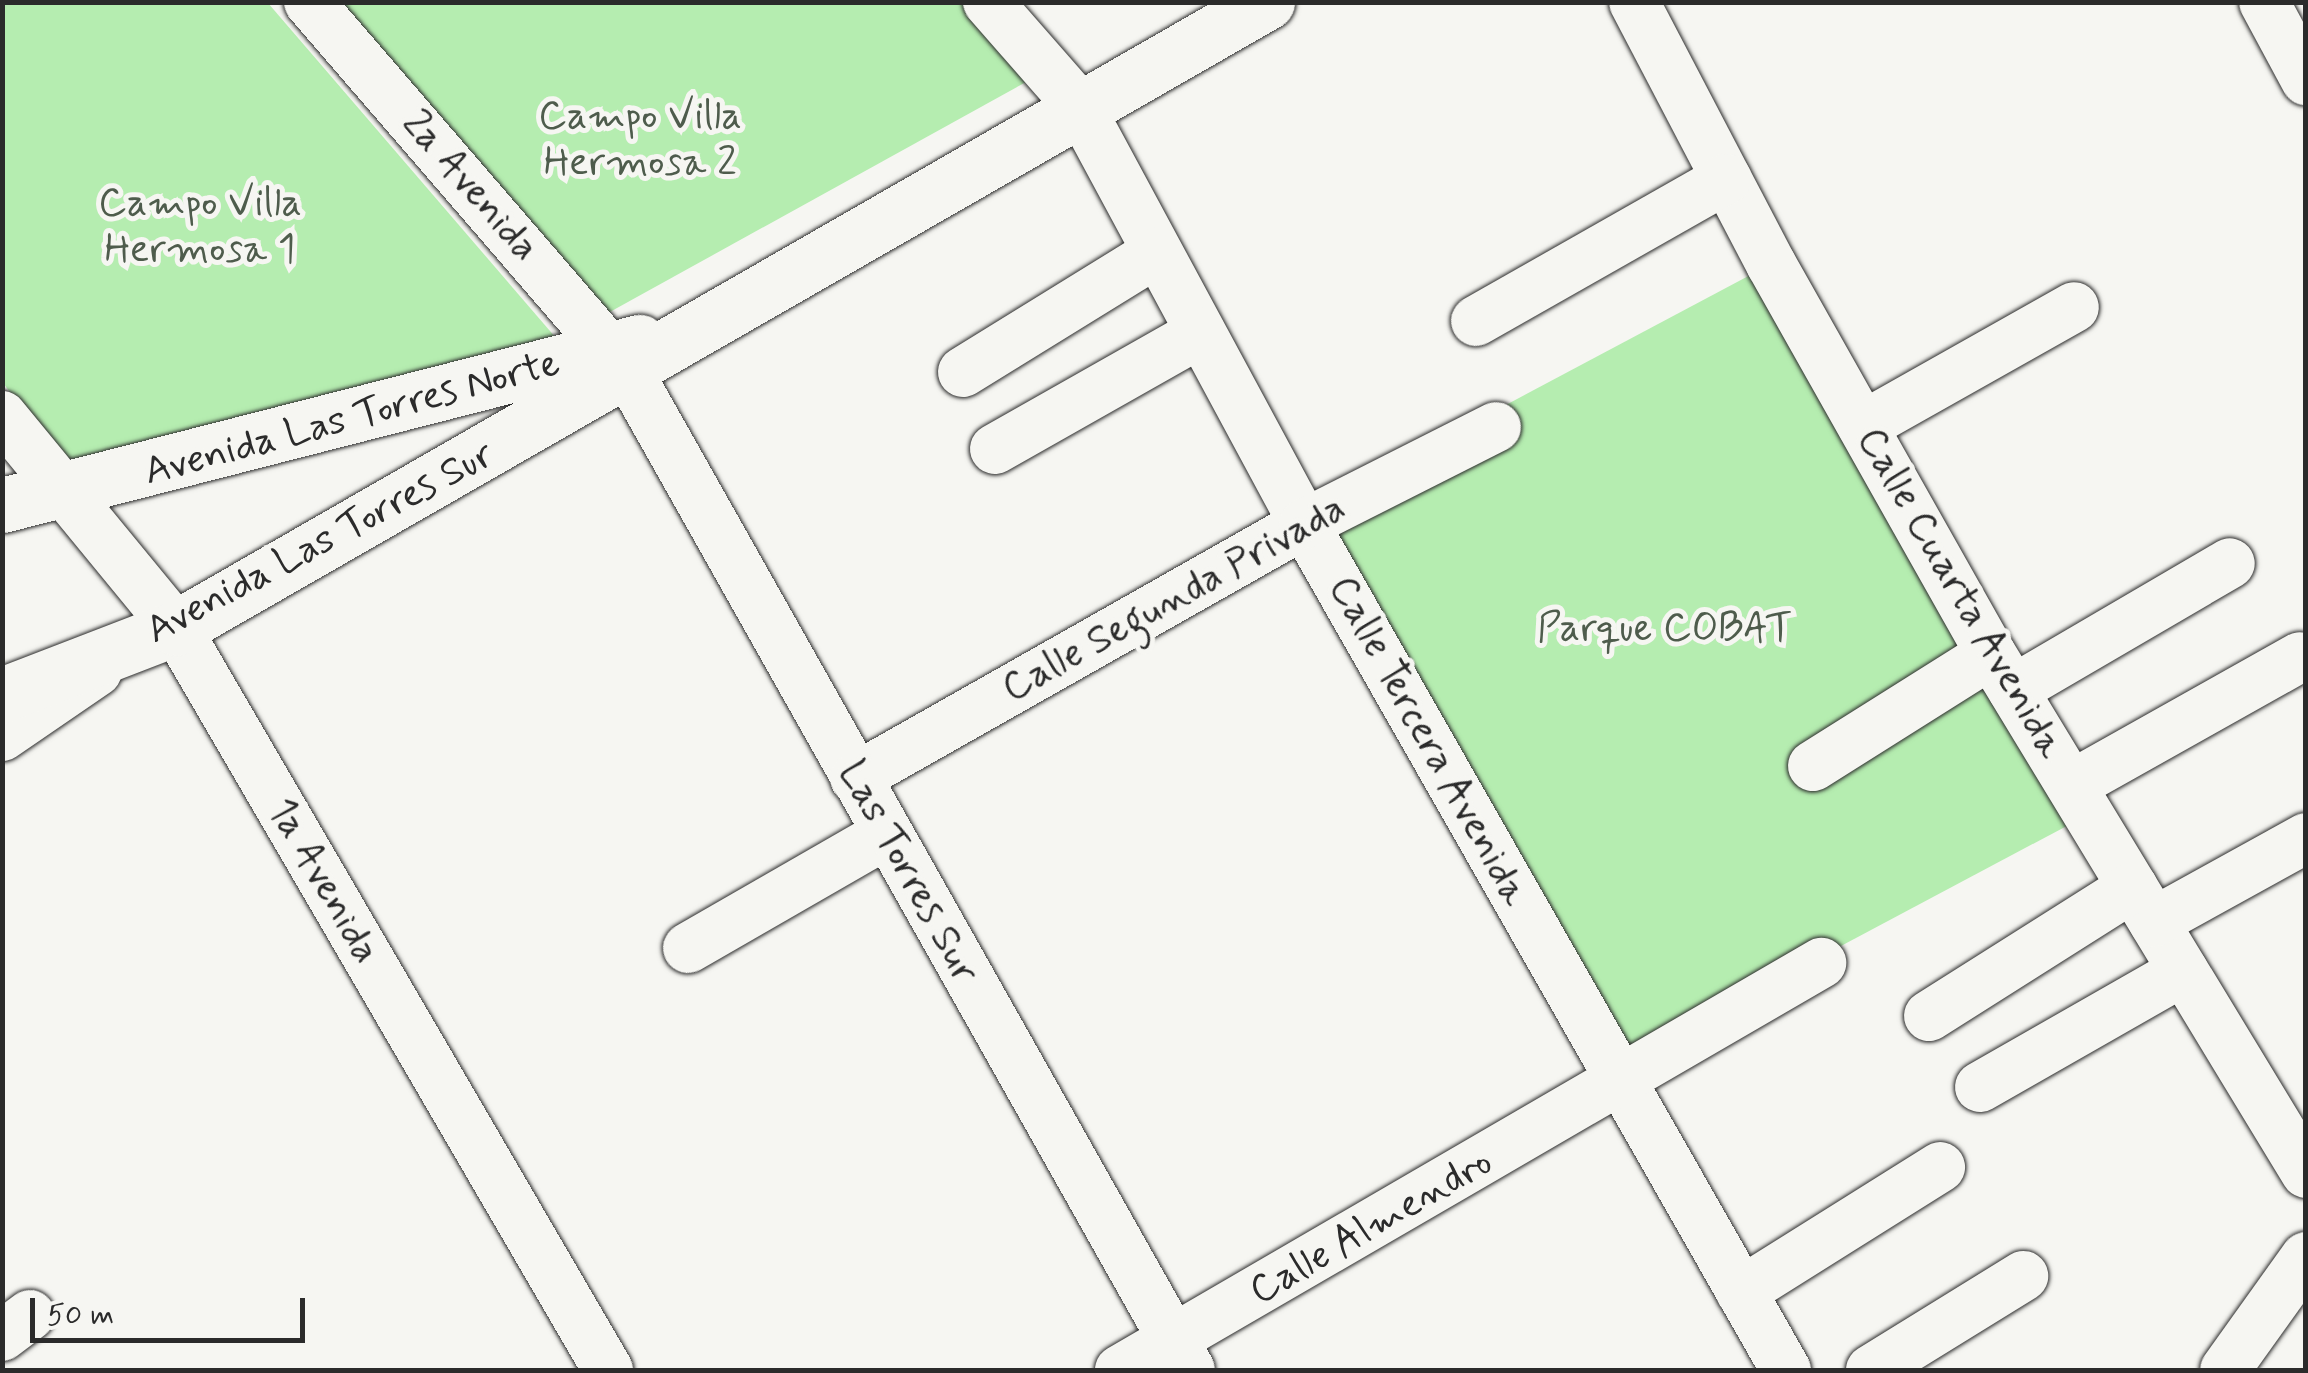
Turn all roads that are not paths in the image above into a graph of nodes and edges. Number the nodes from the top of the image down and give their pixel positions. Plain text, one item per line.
1 (309, 2) edge
2 (988, 2) edge
3 (1267, 2) edge
4 (1634, 2) edge
5 (2264, 2) edge
6 (2306, 80) edge
7 (1079, 106) junction
8 (1726, 178) junction
9 (1157, 252) junction
10 (2074, 308) dead end
11 (1476, 322) dead end
12 (1200, 333) junction
13 (621, 361) junction
14 (963, 372) dead end
15 (2, 416) edge
16 (1864, 426) junction
17 (1496, 427) dead end
18 (995, 449) dead end
19 (68, 492) junction
20 (2, 505) edge
21 (1304, 524) junction
22 (2230, 563) dead end
23 (157, 636) junction
24 (2300, 656) dead end
25 (2002, 672) junction
26 (2, 696) edge
27 (2, 736) edge
28 (1813, 766) dead end
29 (854, 778) junction
30 (2072, 785) junction
31 (886, 834) junction
32 (2306, 838) edge
33 (2144, 904) junction
34 (688, 948) dead end
35 (1820, 964) dead end
36 (2183, 970) junction
37 (1929, 1016) dead end
38 (1621, 1084) junction
39 (1980, 1087) dead end
40 (1940, 1166) dead end
41 (2306, 1173) edge
42 (2306, 1257) edge
43 (2023, 1276) dead end
44 (1741, 1292) junction
45 (1181, 1355) edge
46 (608, 1370) edge
47 (1120, 1370) edge
48 (1786, 1370) edge
49 (1871, 1370) edge
50 (2225, 1370) edge

1 - 13 street, 2a Avenida
2 - 7 street, Calle Tercera Avenida
3 - 7 main road, Avenida Las Torres Norte
4 - 8 street, Calle Cuarta Avenida
5 - 6 street
7 - 9 street, Calle Tercera Avenida
7 - 13 main road, Avenida Las Torres Norte
8 - 11 street
8 - 16 street, Calle Cuarta Avenida
9 - 12 street, Calle Tercera Avenida
9 - 14 street
10 - 16 street
12 - 18 street
12 - 21 street, Calle Tercera Avenida
13 - 19 main road, Avenida Las Torres Norte
13 - 23 main road, Avenida Las Torres Sur
13 - 29 street, Las Torres Sur
15 - 19 street, 1a Avenida
16 - 25 street, Calle Cuarta Avenida
17 - 21 street, Calle Segunda Privada
19 - 20 main road, Avenida Las Torres Norte
19 - 23 street, 1a Avenida
21 - 29 street, Calle Segunda Privada
21 - 38 street, Calle Tercera Avenida
22 - 25 street
23 - 26 main road, Avenida Las Torres Sur
23 - 27 street
23 - 46 street, 1a Avenida
24 - 30 street
25 - 28 street
25 - 30 street, Calle Cuarta Avenida
29 - 31 street, Las Torres Sur
30 - 33 street, Calle Cuarta Avenida
31 - 34 street
31 - 45 street, Las Torres Sur
32 - 33 street
33 - 36 street, Calle Cuarta Avenida
33 - 37 street
35 - 38 street, Calle Almendro
36 - 39 street
36 - 41 street, Calle Cuarta Avenida
38 - 44 street, Calle Tercera Avenida
38 - 45 street, Calle Almendro
40 - 44 street
42 - 50 street
43 - 49 street
44 - 48 street, Calle Tercera Avenida
45 - 47 street, Calle Almendro

